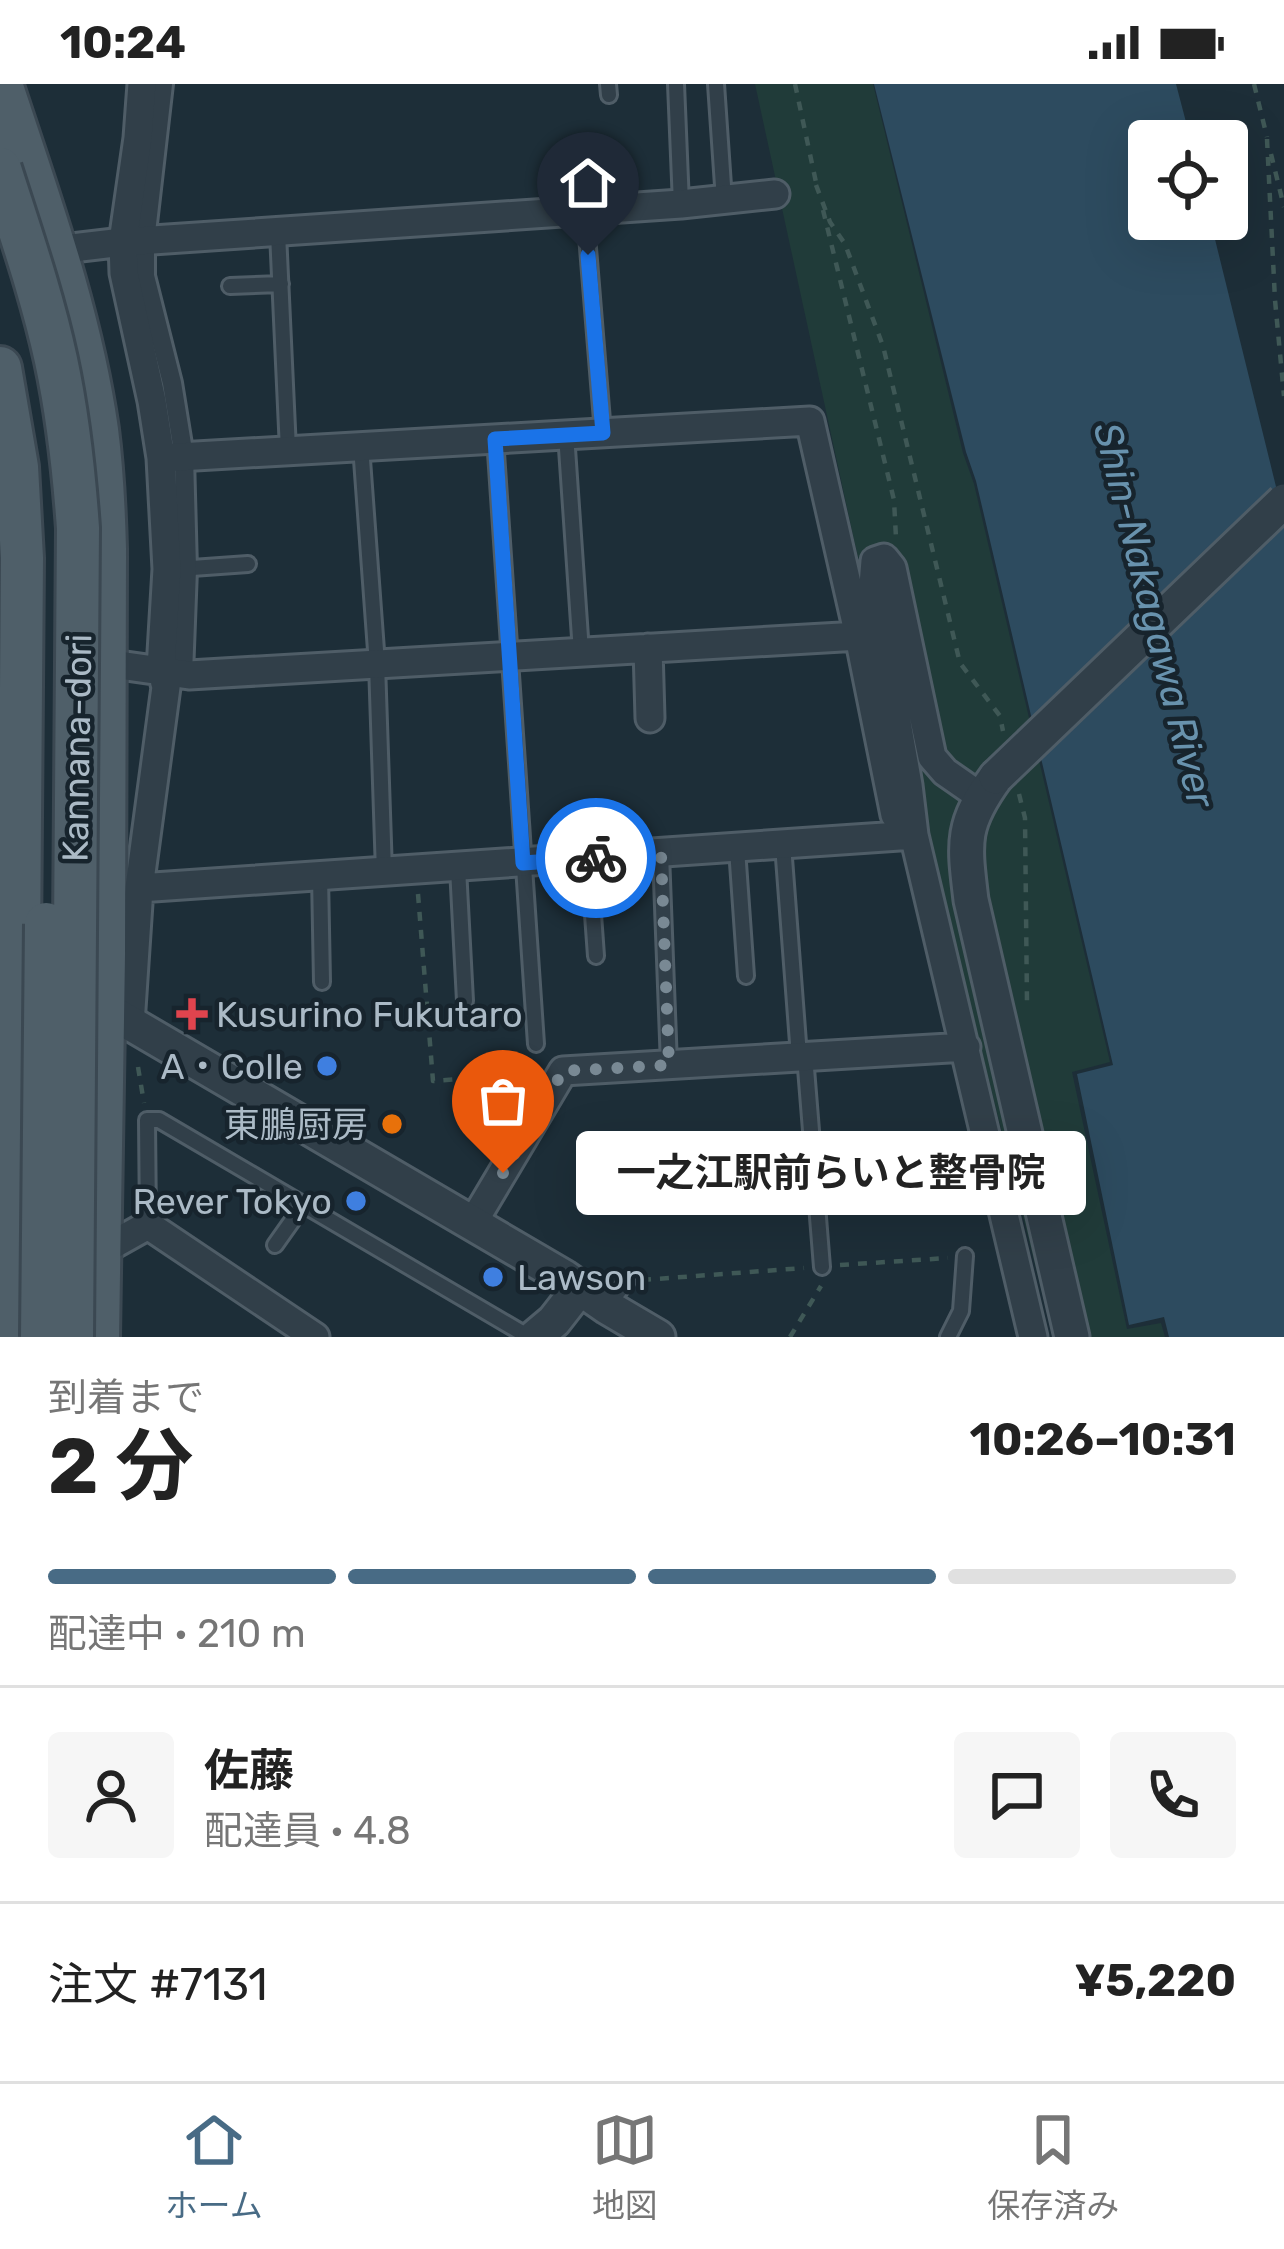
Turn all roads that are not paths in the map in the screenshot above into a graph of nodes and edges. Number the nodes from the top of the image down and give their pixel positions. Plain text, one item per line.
1 (1, 84) edge
2 (142, 84) edge
3 (163, 84) edge
4 (676, 84) edge
5 (716, 84) edge
6 (0, 169) edge
7 (776, 194) dead end
8 (724, 200) junction
9 (681, 204) junction
10 (584, 211) junction
11 (278, 233) junction
12 (134, 242) junction
13 (55, 250) junction
14 (0, 263) edge
15 (281, 284) junction
16 (230, 286) dead end
17 (0, 368) edge
18 (603, 433) junction
19 (566, 434) junction
20 (495, 439) junction
21 (361, 446) junction
22 (288, 450) junction
23 (173, 457) junction
24 (9, 467) edge
25 (1284, 501) edge
26 (248, 564) dead end
27 (177, 569) junction
28 (859, 636) junction
29 (648, 648) junction
30 (581, 652) junction
31 (510, 657) junction
32 (105, 663) junction
33 (377, 664) junction
34 (172, 671) junction
35 (10, 682) edge
36 (650, 718) dead end
37 (988, 787) junction
38 (914, 835) junction
39 (783, 845) junction
40 (736, 849) junction
41 (661, 854) junction
42 (590, 859) junction
43 (523, 863) junction
44 (458, 868) junction
45 (384, 872) junction
46 (320, 876) junction
47 (139, 888) junction
48 (9, 949) edge
49 (596, 956) dead end
50 (746, 976) dead end
51 (322, 982) dead end
52 (465, 1000) dead end
53 (117, 1016) junction
54 (536, 1044) dead end
55 (966, 1047) junction
56 (802, 1056) junction
57 (669, 1065) junction
58 (989, 1147) junction
59 (897, 1155) dead end
60 (304, 1204) junction
61 (472, 1224) junction
62 (148, 1225) junction
63 (275, 1245) dead end
64 (98, 1252) junction
65 (965, 1256) dead end
66 (822, 1267) dead end
67 (604, 1292) junction
68 (16, 1337) edge
69 (42, 1337) edge
70 (72, 1337) edge
71 (98, 1337) edge
72 (315, 1337) edge
73 (532, 1337) edge
74 (658, 1337) edge
75 (948, 1337) edge
76 (1033, 1337) edge
77 (1072, 1337) edge

1 - 13 main road
2 - 12 street
3 - 12 street
4 - 9 lane
5 - 8 lane
6 - 70 main road, Kannana-dori, bridge
7 - 8 street
8 - 9 street
9 - 10 street
10 - 11 street
10 - 18 lane
11 - 12 street
11 - 15 lane
12 - 13 street
12 - 23 street
13 - 32 main road
14 - 69 main road, Kannana-dori, bridge
15 - 16 lane
15 - 22 lane
17 - 24 main road
18 - 19 street
18 - 28 street
19 - 20 street
19 - 30 lane
20 - 21 street
20 - 31 lane
21 - 22 street
21 - 33 lane
22 - 23 street
23 - 27 street
24 - 35 main road
25 - 37 street, bridge
26 - 27 lane
27 - 34 street
28 - 29 street
28 - 38 street
29 - 30 street
29 - 36 street
30 - 31 street
31 - 33 street
31 - 43 lane
32 - 34 street
32 - 53 main road
33 - 34 street
33 - 45 lane
34 - 47 street
35 - 48 main road
37 - 38 street
37 - 77 street
38 - 39 street
38 - 55 street
39 - 40 street
39 - 56 lane
40 - 41 street
40 - 50 lane
41 - 42 street
41 - 57 lane
42 - 43 street
42 - 49 lane
43 - 44 street
43 - 54 lane
44 - 45 street
44 - 52 lane
45 - 46 street
46 - 47 street
46 - 51 lane
47 - 53 street
48 - 53 street
48 - 68 main road
53 - 61 street
53 - 64 main road
55 - 56 street
55 - 58 street
56 - 57 street
56 - 66 lane
57 - 61 street
58 - 59 lane
58 - 76 street
60 - 62 lane
60 - 63 lane
60 - 73 lane
61 - 67 street
62 - 64 street
62 - 72 street
64 - 71 main road
65 - 75 lane
67 - 73 street
67 - 74 street

